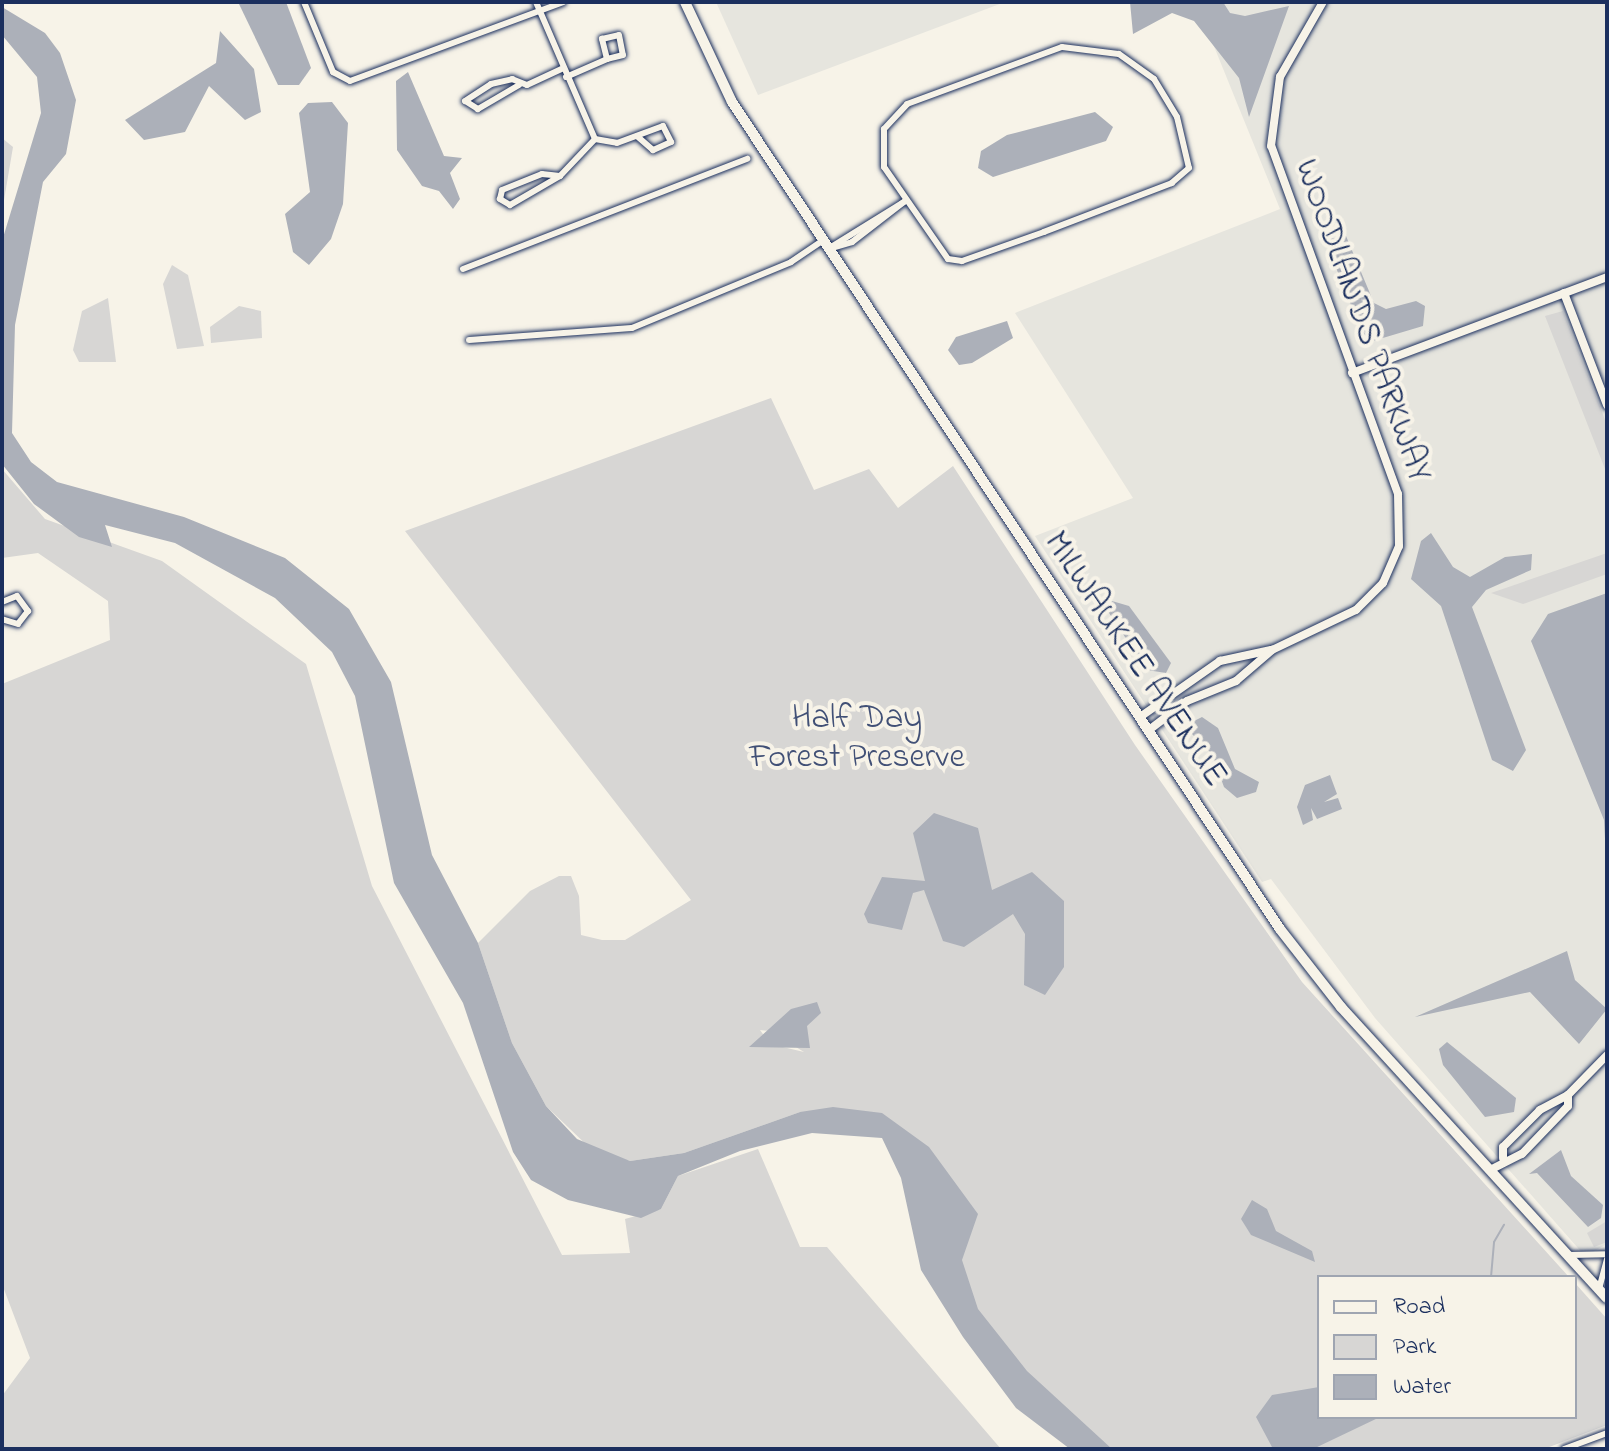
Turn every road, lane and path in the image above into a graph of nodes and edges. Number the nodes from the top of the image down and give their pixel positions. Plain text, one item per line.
1 (304, 2) edge
2 (536, 2) edge
3 (563, 2) edge
4 (685, 2) edge
5 (1323, 2) edge
6 (539, 11) junction
7 (607, 59) junction
8 (561, 69) junction
9 (566, 77) junction
10 (519, 85) junction
11 (637, 136) junction
12 (595, 139) junction
13 (747, 159) dead end
14 (560, 176) junction
15 (904, 202) junction
16 (825, 245) junction
17 (463, 269) dead end
18 (1607, 277) edge
19 (1564, 293) junction
20 (469, 340) dead end
21 (1352, 373) junction
22 (1607, 405) edge
23 (2, 602) edge
24 (2, 619) edge
25 (1272, 650) junction
26 (1140, 717) junction
27 (1149, 730) junction
28 (1607, 1055) edge
29 (1568, 1095) junction
30 (1503, 1158) junction
31 (1490, 1170) junction
32 (1567, 1255) junction
33 (1607, 1256) edge
34 (1603, 1294) edge
35 (1607, 1433) edge
36 (1564, 1449) edge

1 - 6 street
2 - 6 street
3 - 6 street
4 - 16 main road, MILWAUKEE AVENUE
5 - 21 street, WOODLANDS PARKWAY
6 - 8 street
7 - 7 street
7 - 9 street
8 - 9 street
8 - 10 street
9 - 12 street
10 - 10 street
11 - 11 street
11 - 12 street
12 - 14 street
13 - 17 street
14 - 14 street
15 - 15 street
15 - 16 street
16 - 20 street
16 - 26 main road, MILWAUKEE AVENUE
18 - 19 street
19 - 21 street
19 - 22 street
21 - 25 street, WOODLANDS PARKWAY
23 - 24 street
25 - 26 street, WOODLANDS PARKWAY
25 - 27 street, WOODLANDS PARKWAY
26 - 27 main road, MILWAUKEE AVENUE
27 - 31 main road, MILWAUKEE AVENUE
28 - 29 street
29 - 30 street
29 - 30 street
30 - 31 street
31 - 32 main road, MILWAUKEE AVENUE
32 - 33 street
32 - 34 main road, MILWAUKEE AVENUE
33 - 34 street
35 - 36 street

